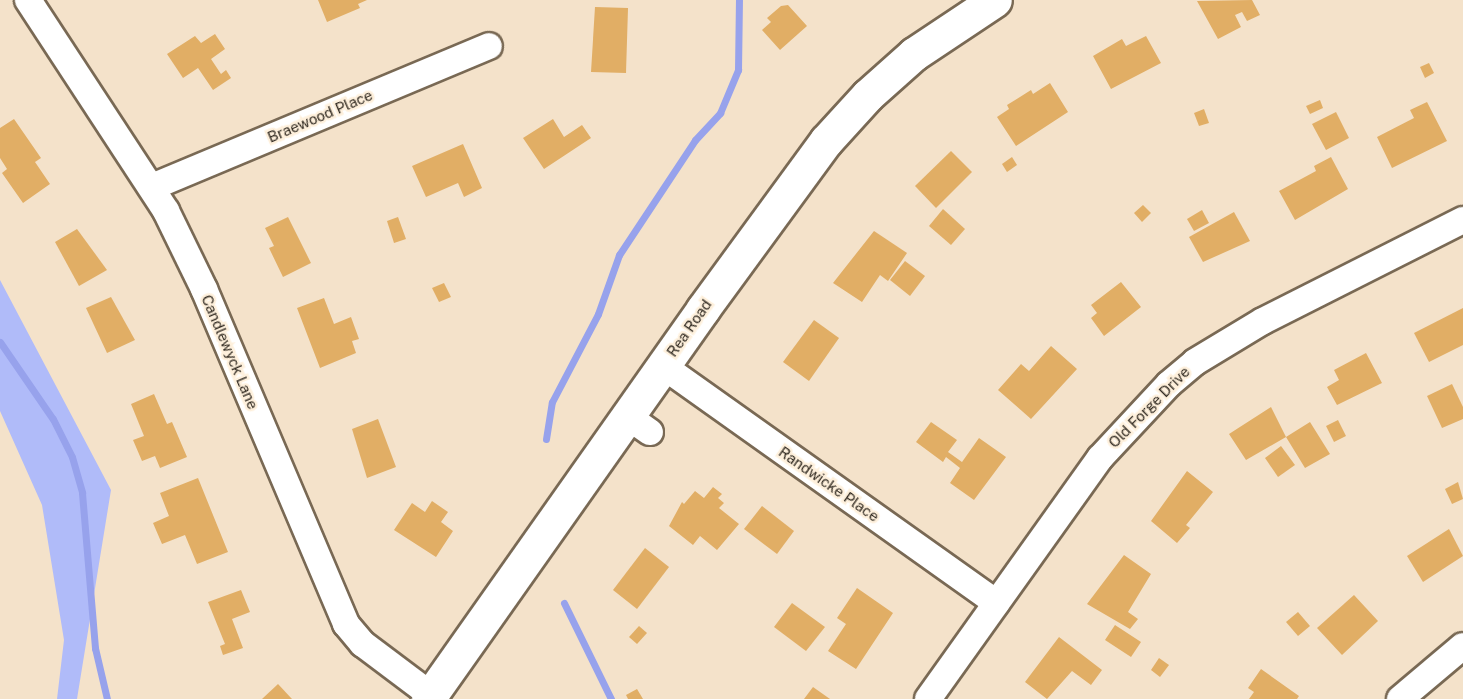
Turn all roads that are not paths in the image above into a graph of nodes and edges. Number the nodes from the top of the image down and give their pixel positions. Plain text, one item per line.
1 (28, 0) edge
2 (995, 0) edge
3 (489, 46) dead end
4 (152, 187) junction
5 (1463, 220) edge
6 (663, 366) junction
7 (996, 603) junction
8 (1463, 646) edge
9 (429, 697) edge
10 (928, 699) edge
11 (1400, 699) edge

1 - 4 street, Candlewyck Lane
2 - 6 main road, Rea Road
3 - 4 street, Braewood Place
4 - 9 street, Candlewyck Lane
5 - 7 street, Old Forge Drive
6 - 7 street, Randwicke Place
6 - 9 main road, Rea Road
7 - 10 street, Old Forge Drive
8 - 11 street

